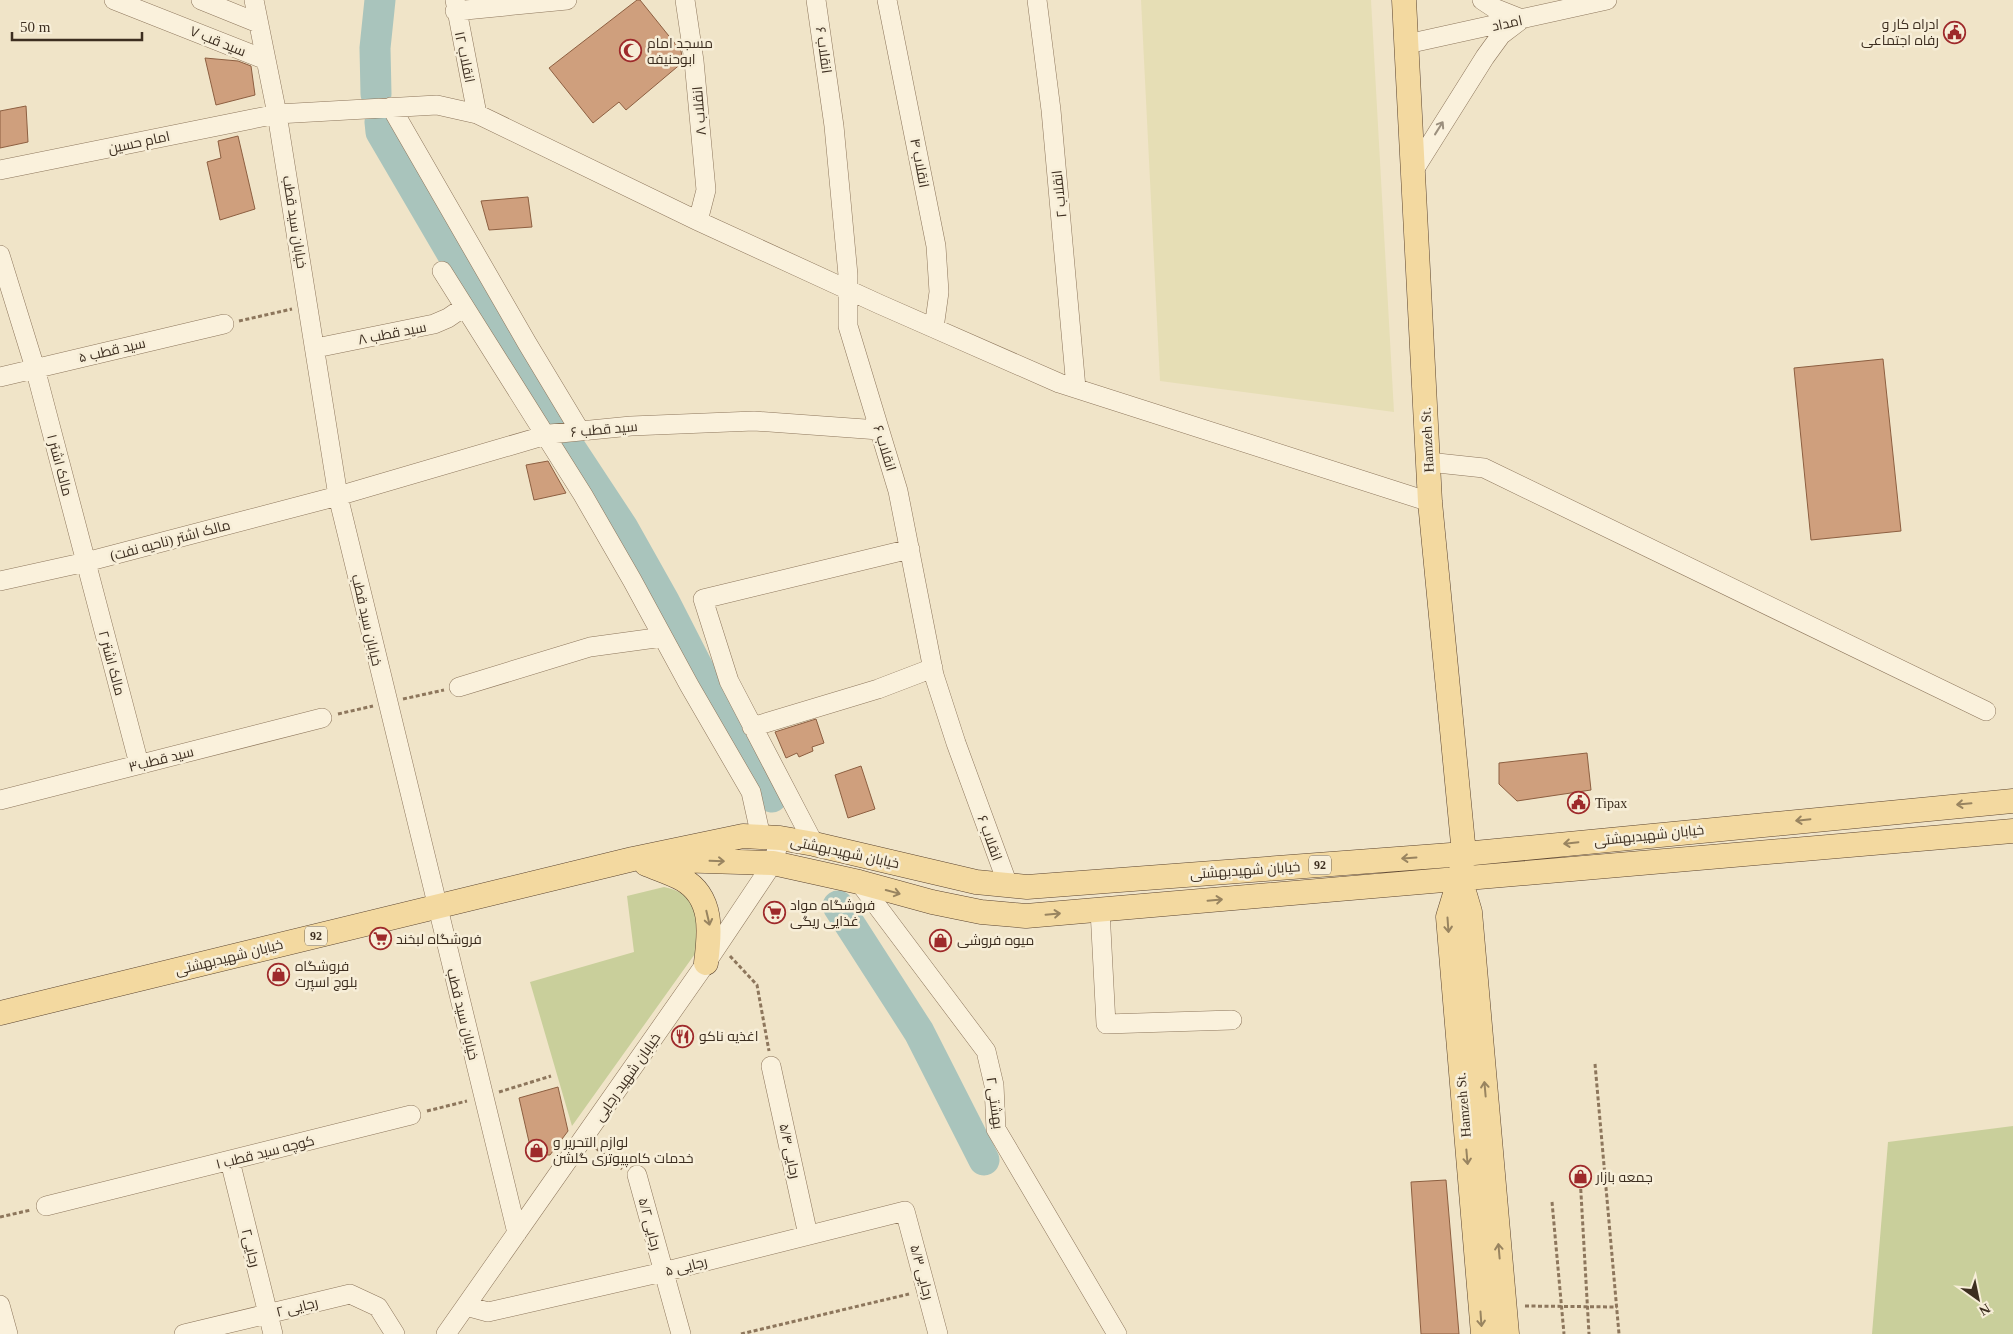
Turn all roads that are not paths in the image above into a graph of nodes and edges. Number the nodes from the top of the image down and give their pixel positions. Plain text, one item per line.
1 (114, 0) edge
2 (201, 0) edge
3 (254, 0) edge
4 (567, 0) edge
5 (685, 0) edge
6 (816, 0) edge
7 (887, 0) edge
8 (1036, 0) edge
9 (1404, 0) edge
10 (1482, 0) edge
11 (1607, 0) edge
12 (455, 6) edge
13 (1522, 19) junction
14 (258, 23) junction
15 (1407, 44) junction
16 (266, 60) junction
17 (391, 107) junction
18 (277, 114) junction
19 (477, 114) junction
20 (0, 170) edge
21 (1414, 170) junction
22 (698, 221) junction
23 (0, 255) edge
24 (442, 271) dead end
25 (848, 290) junction
26 (464, 306) junction
27 (224, 324) road end
28 (934, 328) junction
29 (316, 348) junction
30 (35, 368) junction
31 (0, 377) edge
32 (1076, 388) junction
33 (879, 430) junction
34 (580, 431) junction
35 (545, 436) junction
36 (1428, 462) junction
37 (338, 496) junction
38 (1430, 502) junction
39 (910, 549) junction
40 (86, 562) junction
41 (0, 581) edge
42 (663, 638) junction
43 (933, 668) junction
44 (459, 687) road end
45 (1986, 711) dead end
46 (322, 718) road end
47 (752, 727) junction
48 (139, 764) junction
49 (0, 800) edge
50 (2013, 801) edge
51 (2013, 831) edge
52 (771, 838) junction
53 (814, 844) junction
54 (1464, 854) junction
55 (633, 859) junction
56 (773, 863) junction
57 (1460, 878) junction
58 (860, 882) junction
59 (1008, 885) junction
60 (437, 907) junction
61 (1100, 910) junction
62 (706, 963) junction
63 (0, 1013) edge
64 (1232, 1020) dead end
65 (772, 1066) road end
66 (412, 1115) road end
67 (230, 1161) junction
68 (636, 1175) road end
69 (46, 1206) road end
70 (905, 1210) joint
71 (517, 1233) junction
72 (808, 1235) junction
73 (663, 1272) junction
74 (0, 1304) edge
75 (466, 1306) junction
76 (268, 1314) junction
77 (8, 1334) edge
78 (184, 1334) edge
79 (274, 1334) edge
80 (395, 1334) edge
81 (446, 1334) edge
82 (680, 1334) edge
83 (938, 1334) edge
84 (1117, 1334) edge
85 (1482, 1334) edge
86 (1507, 1334) edge

1 - 16 street, سید قب ۷
2 - 14 street
3 - 14 street, خیابان سید قطب
4 - 12 street
5 - 22 street, انقلاب ۸
6 - 25 street, انقلاب ۶
7 - 28 street, انقلاب ۴
8 - 32 street, انقلاب ۲
9 - 15 main road, Hamzeh St.
10 - 13 street
11 - 13 street, امداد
12 - 19 street, انقلاب ۱۲
13 - 15 street, امداد
21 -> 13 street
14 - 16 street, خیابان سید قطب
15 - 21 main road, Hamzeh St.
16 - 18 street, خیابان سید قطب
17 - 18 street, امام حسین
17 - 19 street, امام حسین
17 - 34 street
18 - 20 street, امام حسین
18 - 29 street, خیابان سید قطب
19 - 22 street, امام حسین
21 - 36 main road, Hamzeh St.
22 - 25 street, امام حسین
23 - 30 street, مالک اشتر ۱
24 - 26 street
25 - 28 street, امام حسین
25 - 33 street, انقلاب ۶
26 - 29 street, سید قطب ۸
26 - 35 street
27 - 30 street, سید قطب ۵
28 - 32 street, امام حسین
29 - 37 street, خیابان سید قطب
30 - 31 street, سید قطب ۵
30 - 40 street, مالک اشتر ۱
32 - 38 street, امام حسین
33 - 34 street, سید قطب ۶
33 - 39 street, انقلاب ۶
34 - 35 street, سید قطب ۶
35 - 37 street, سید قطب ۶
35 - 42 street
36 - 38 main road, Hamzeh St.
36 - 45 street
37 - 40 street, مالک اشتر (ناحیه نفت)
37 - 60 street, خیابان سید قطب
38 - 54 main road, Hamzeh St.
39 - 43 street, انقلاب ۶
39 - 47 street
40 - 41 street, مالک اشتر (ناحیه نفت)
40 - 48 street, مالک اشتر ۲
42 - 44 street
42 - 52 street
43 - 47 street
43 - 59 street, انقلاب ۶
46 - 48 street, سید قطب۳
47 - 53 street
48 - 49 street, سید قطب۳
50 -> 54 main road, خیابان شهیدبهشتی / 92
51 - 57 main road, خیابان شهیدبهشتی / 92
52 - 53 main road, خیابان شهیدبهشتی / 92
52 - 55 main road, خیابان شهیدبهشتی / 92
52 - 56 street, خیابان شهید رجایی
53 - 59 main road, خیابان شهیدبهشتی / 92
54 - 57 main road, Hamzeh St.
54 -> 59 main road, خیابان شهیدبهشتی / 92
55 -> 56 main road, خیابان شهیدبهشتی / 92
55 - 60 main road, خیابان شهیدبهشتی / 92
55 -> 62 main road
56 - 58 main road, خیابان شهیدبهشتی / 92
56 - 62 street, خیابان شهید رجایی
61 -> 57 main road, خیابان شهیدبهشتی / 92
57 -> 85 main road, Hamzeh St.
86 -> 57 main road, Hamzeh St.
58 -> 61 main road, خیابان شهیدبهشتی / 92
58 - 84 street, بهشتی ۲
60 - 63 main road, خیابان شهیدبهشتی / 92
60 - 71 street, خیابان سید قطب
61 - 64 street
62 - 71 street, خیابان شهید رجایی
65 - 72 street, رجایی ۵/۴
66 - 67 street, کوچه سید قطب ۱
67 - 69 street, کوچه سید قطب ۱
67 - 76 street, رجایی۲
68 - 73 street, رجایی ۵/۲
70 - 72 street, رجایی ۵
70 - 83 street, رجایی ۵/۳
71 - 75 street, خیابان شهید رجایی
72 - 73 street, رجایی ۵
73 - 75 street, رجایی ۵
73 - 82 street, رجایی ۵/۲
74 - 77 street
75 - 81 street, خیابان شهید رجایی
76 - 78 street, رجایی ۲
76 - 79 street, رجایی۲
76 - 80 street, رجایی ۲

